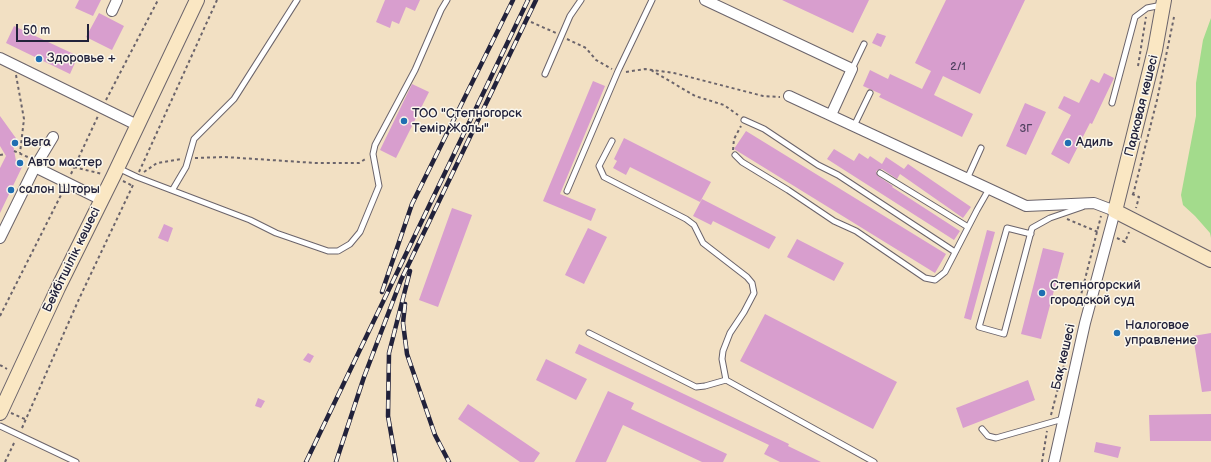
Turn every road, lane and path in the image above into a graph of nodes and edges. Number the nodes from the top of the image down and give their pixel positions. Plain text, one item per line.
1 (117, 0) edge
2 (158, 0) edge
3 (197, 0) edge
4 (217, 0) edge
5 (297, 0) edge
6 (447, 0) edge
7 (581, 0) edge
8 (652, 0) edge
9 (705, 0) edge
10 (1164, 2) edge
11 (1147, 8) junction
12 (112, 11) dead end
13 (1174, 15) dead end
14 (531, 22) dead end
15 (562, 36) junction
16 (864, 44) dead end
17 (0, 58) edge
18 (15, 65) junction
19 (852, 69) junction
20 (650, 70) junction
21 (618, 71) junction
22 (1136, 73) dead end
23 (545, 74) dead end
24 (870, 93) dead end
25 (789, 96) joint
26 (1112, 103) dead end
27 (102, 107) junction
28 (831, 115) junction
29 (744, 120) junction
30 (137, 125) junction
31 (854, 126) junction
32 (53, 137) dead end
33 (612, 140) dead end
34 (981, 148) dead end
35 (14, 151) dead end
36 (20, 153) junction
37 (5, 154) dead end
38 (0, 155) edge
39 (735, 155) joint
40 (188, 159) junction
41 (359, 163) dead end
42 (37, 164) junction
43 (118, 168) junction
44 (880, 173) dead end
45 (136, 177) junction
46 (967, 179) junction
47 (66, 184) junction
48 (173, 189) junction
49 (989, 189) junction
50 (567, 191) dead end
51 (1133, 194) dead end
52 (102, 200) junction
53 (1105, 206) junction
54 (968, 227) junction
55 (1031, 234) junction
56 (0, 238) edge
57 (955, 252) junction
58 (1211, 260) edge
59 (1078, 306) dead end
60 (0, 316) edge
61 (588, 333) dead end
62 (1069, 344) dead end
63 (0, 365) edge
64 (7, 369) dead end
65 (726, 380) junction
66 (0, 413) edge
67 (1063, 419) junction
68 (1049, 423) junction
69 (0, 426) edge
70 (982, 429) dead end
71 (19, 434) junction
72 (5, 462) edge
73 (76, 462) edge
74 (874, 462) edge
75 (1042, 462) edge
76 (1054, 462) edge

1 - 12 street
2 - 27 path
3 - 30 street, Бейбітшілік көшесі
4 - 45 path
5 - 40 lane
6 - 48 lane
7 - 15 lane
8 - 21 lane
9 - 19 street
10 - 11 lane
10 - 53 street, Парковая көшесі
11 - 22 path
11 - 26 lane
13 - 51 path
14 - 15 path
15 - 21 path
15 - 23 lane
16 - 19 lane
17 - 18 street
18 - 27 street
18 - 36 path
19 - 28 street
20 - 21 path
20 - 25 path
20 - 29 path
21 - 50 lane
24 - 31 lane
25 - 28 street
27 - 30 street
27 - 47 path
28 - 31 street
29 - 39 path
29 - 57 lane
30 - 43 street, Бейбітшілік көшесі
31 - 46 street
32 - 42 street
33 - 65 lane
34 - 46 lane
35 - 36 path
36 - 42 path
37 - 38 path
39 - 57 lane
40 - 41 path
40 - 45 path
40 - 48 lane
42 - 47 street
42 - 56 street
43 - 45 lane
43 - 52 street, Бейбітшілік көшесі
44 - 54 lane
45 - 48 lane
45 - 71 path
46 - 49 street
47 - 52 street
47 - 60 path
49 - 53 street
49 - 54 lane
52 - 66 street, Бейбітшілік көшесі
53 - 55 lane
53 - 58 street
53 - 59 path
53 - 67 street, Бақ көшесі
54 - 57 lane
55 - 55 lane
61 - 65 lane
62 - 68 path
63 - 64 path
65 - 74 lane
67 - 68 lane
67 - 76 street, Бақ көшесі
68 - 70 lane
68 - 75 path
69 - 71 lane
71 - 72 path
71 - 73 lane

